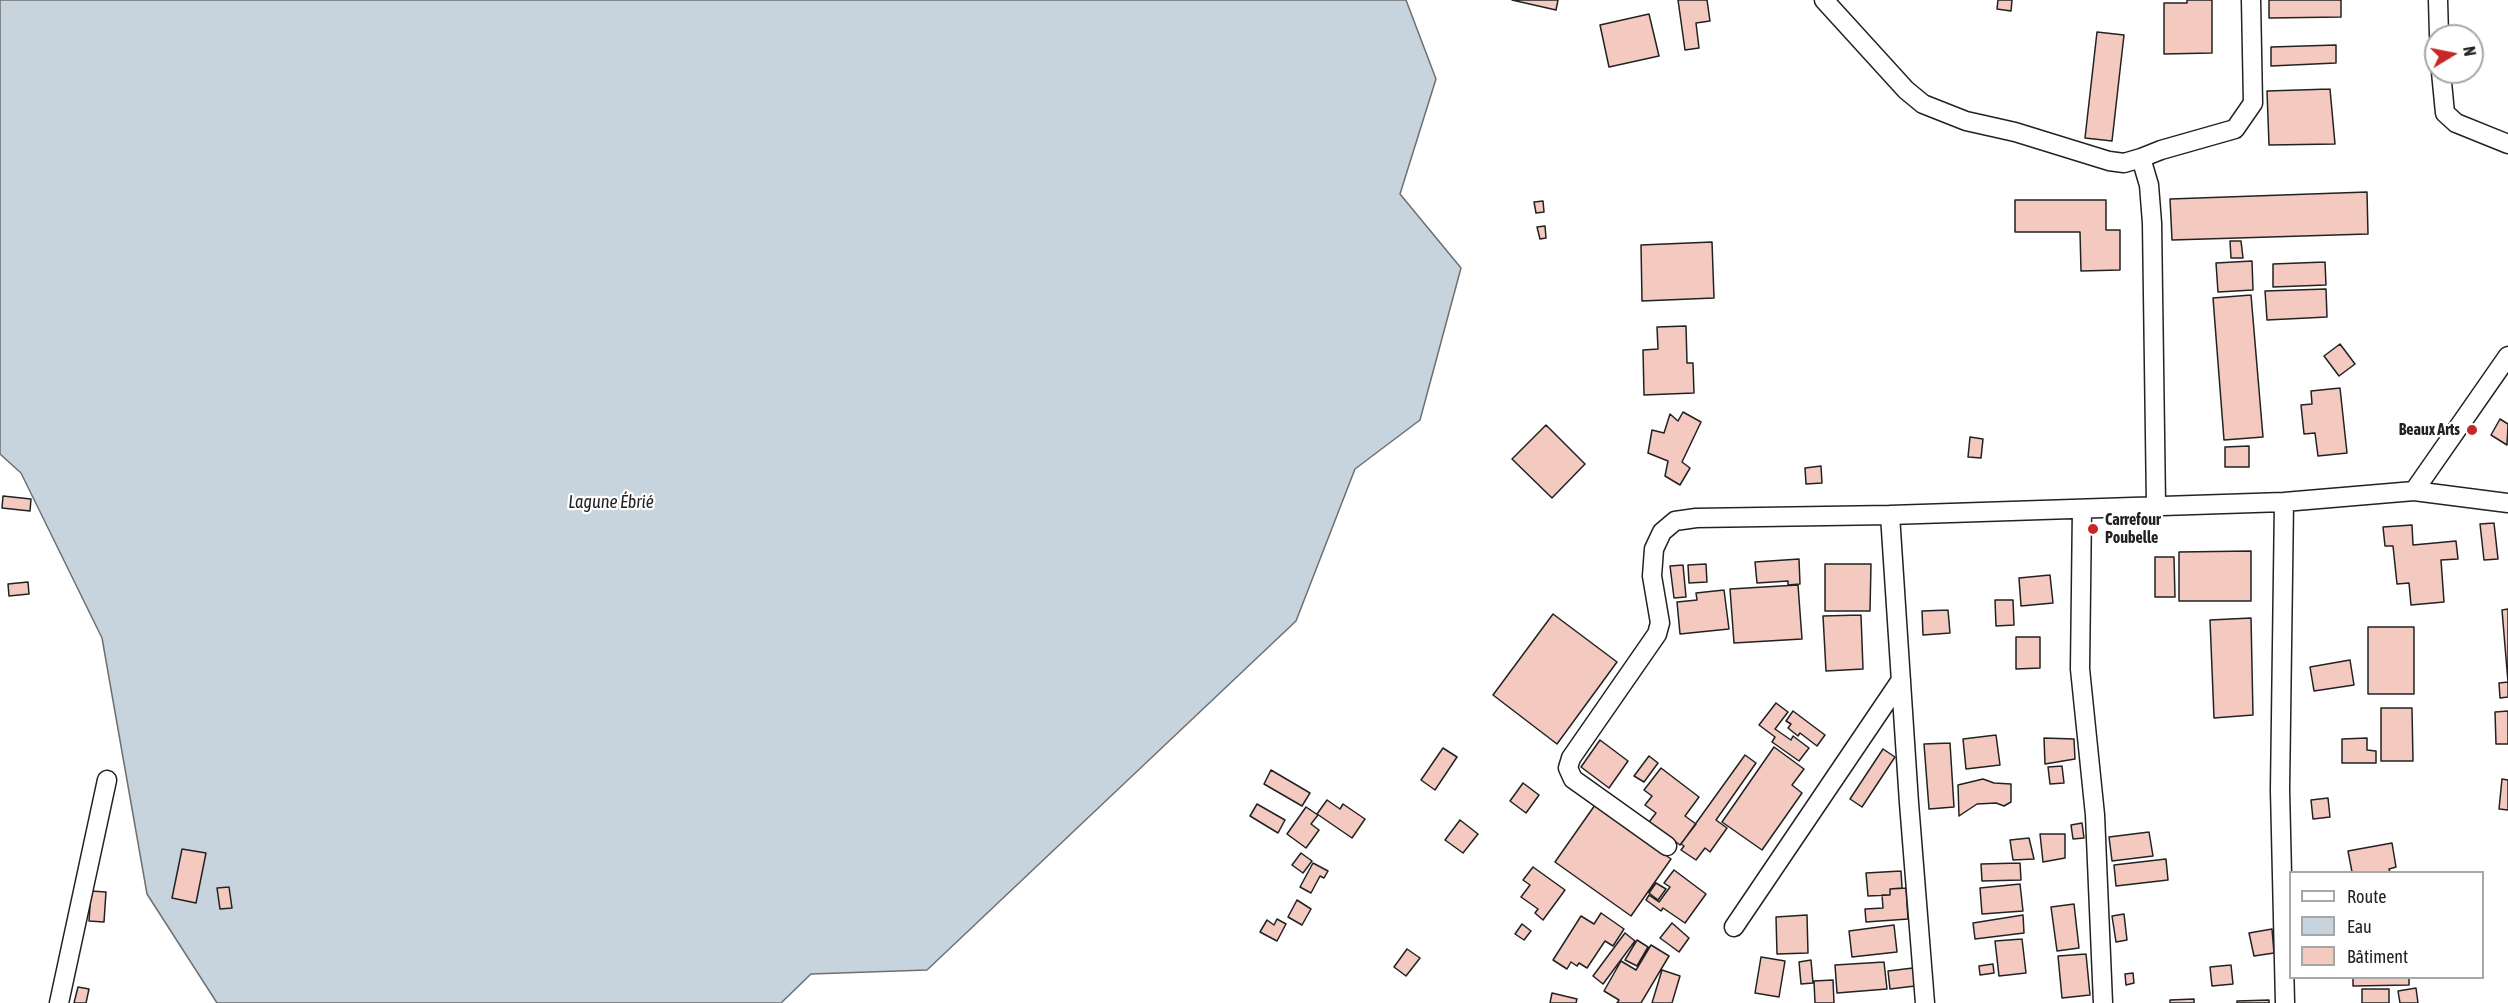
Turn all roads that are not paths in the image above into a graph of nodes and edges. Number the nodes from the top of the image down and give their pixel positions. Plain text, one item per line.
1 (1824, 0) edge
2 (2251, 0) edge
3 (2438, 0) edge
4 (2439, 24) edge
5 (2442, 84) edge
6 (2508, 144) edge
7 (2141, 158) junction
8 (2508, 356) edge
9 (2414, 491) junction
10 (2284, 502) junction
11 (2508, 503) edge
12 (2156, 506) junction
13 (2082, 509) junction
14 (1890, 515) junction
15 (1901, 680) junction
16 (107, 780) dead end
17 (1667, 846) dead end
18 (1734, 927) dead end
19 (60, 1003) edge
20 (1925, 1003) edge
21 (2103, 1003) edge
22 (2285, 1003) edge

1 - 7 street
2 - 7 street
3 - 4 street
5 - 6 street
7 - 12 street
8 - 9 street
9 - 10 street
9 - 11 street
10 - 12 street
10 - 22 street
12 - 13 street
13 - 14 street
13 - 21 street
14 - 15 street
14 - 17 street
15 - 18 street
15 - 20 street
16 - 19 street

